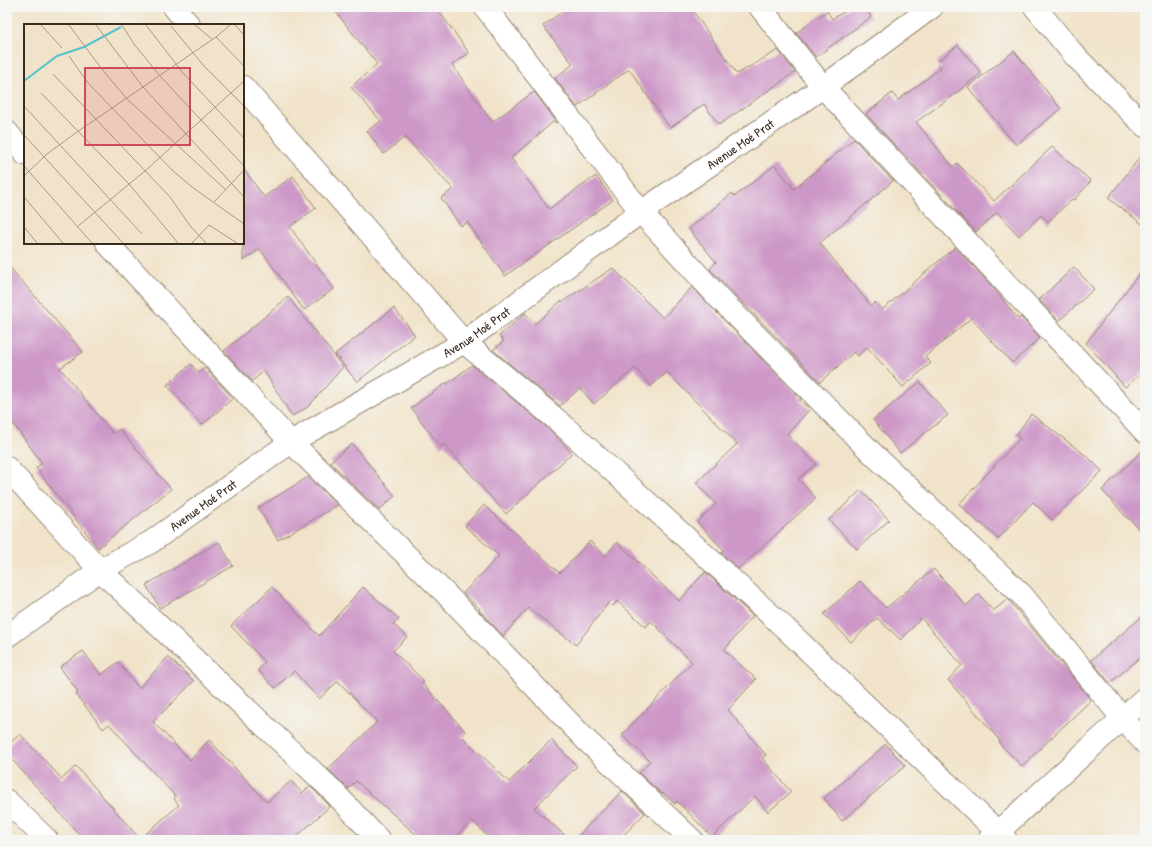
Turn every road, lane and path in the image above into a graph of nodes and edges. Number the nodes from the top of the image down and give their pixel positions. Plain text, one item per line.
1 (174, 7) edge
2 (485, 7) edge
3 (760, 7) edge
4 (932, 7) edge
5 (1035, 7) edge
6 (188, 24) edge
7 (822, 87) junction
8 (244, 88) edge
9 (1145, 126) edge
10 (7, 132) edge
11 (24, 153) edge
12 (641, 212) junction
13 (108, 244) edge
14 (464, 342) junction
15 (1145, 432) edge
16 (292, 442) junction
17 (7, 468) edge
18 (100, 570) junction
19 (7, 636) edge
20 (1145, 698) edge
21 (1122, 718) junction
22 (1145, 743) edge
23 (7, 800) edge
24 (998, 837) edge
25 (47, 840) edge
26 (379, 840) edge
27 (692, 840) edge

1 - 6 street
2 - 12 street
3 - 7 street
4 - 7 street, Avenue Moé Prat
5 - 9 street
7 - 12 street, Avenue Moé Prat
7 - 15 street
8 - 14 street
10 - 11 street
12 - 14 street, Avenue Moé Prat
12 - 21 street
13 - 16 street
14 - 16 street, Avenue Moé Prat
14 - 24 street
16 - 18 street, Avenue Moé Prat
16 - 27 street
17 - 18 street
18 - 19 street, Avenue Moé Prat
18 - 26 street
20 - 21 street
21 - 22 street
21 - 24 street
23 - 25 street

